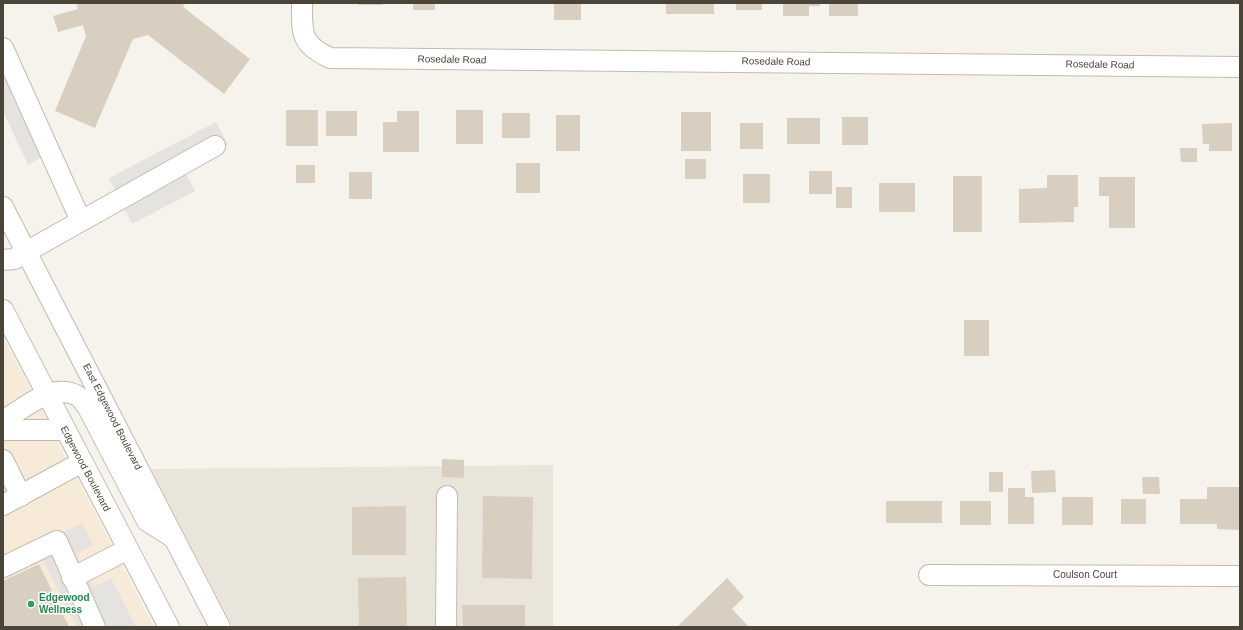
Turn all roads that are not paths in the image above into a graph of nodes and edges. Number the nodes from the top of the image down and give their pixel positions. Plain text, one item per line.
1 (302, 3) edge
2 (3, 48) edge
3 (1240, 66) edge
4 (215, 146) dead end
5 (3, 207) edge
6 (81, 221) junction
7 (26, 252) junction
8 (3, 260) edge
9 (3, 310) edge
10 (47, 394) junction
11 (3, 421) edge
12 (3, 430) edge
13 (65, 430) junction
14 (3, 460) edge
15 (82, 462) junction
16 (21, 496) junction
17 (447, 496) dead end
18 (3, 505) edge
19 (174, 538) junction
20 (128, 549) junction
21 (3, 566) edge
22 (929, 575) dead end
23 (1240, 576) edge
24 (72, 578) junction
25 (95, 627) edge
26 (169, 627) edge
27 (220, 627) edge
28 (446, 627) edge

1 - 3 street, Rosedale Road
2 - 6 street
4 - 6 street
5 - 7 street, East Edgewood Boulevard
6 - 7 street
7 - 8 street
7 - 19 street, East Edgewood Boulevard
9 - 10 street, Edgewood Boulevard
10 - 11 street
10 - 13 street, Edgewood Boulevard
10 - 19 street
12 - 13 street
13 - 15 street, Edgewood Boulevard
14 - 16 street
15 - 16 street
15 - 20 street, Edgewood Boulevard
16 - 18 street
17 - 28 street
19 - 27 street, East Edgewood Boulevard
20 - 24 street
20 - 26 street, Edgewood Boulevard
21 - 24 street
22 - 23 street, Coulson Court
24 - 25 street

